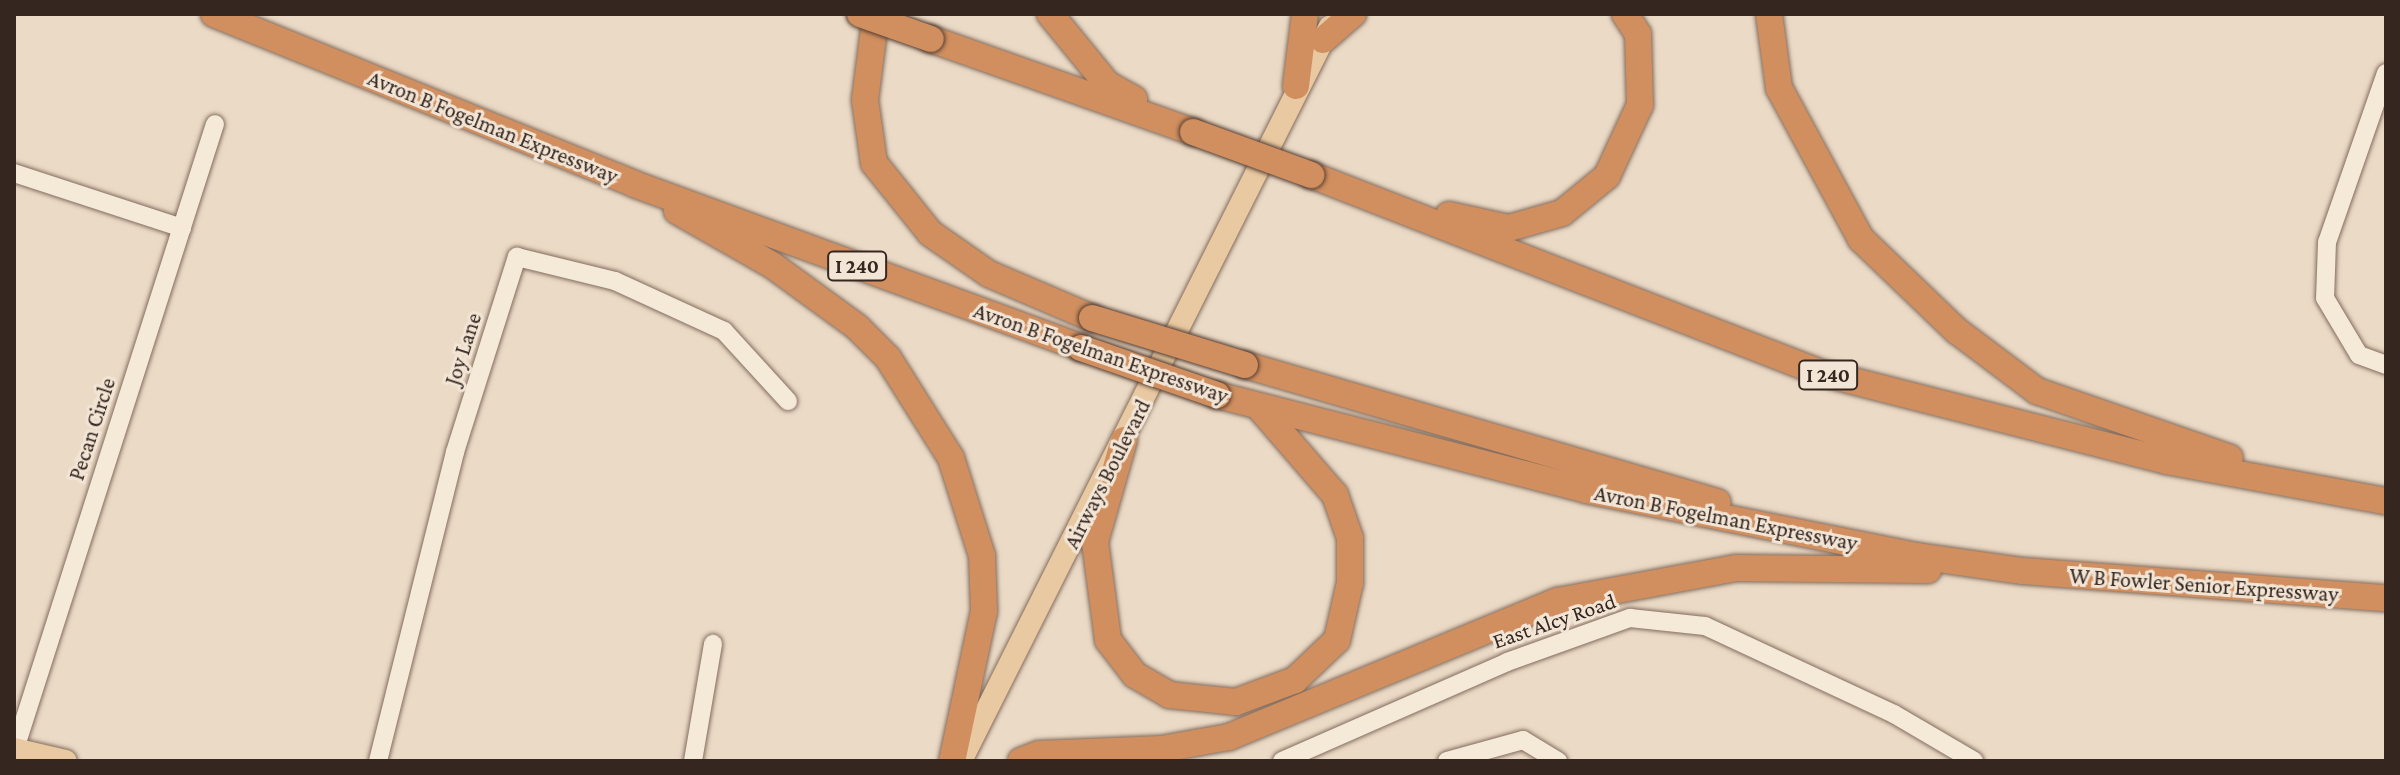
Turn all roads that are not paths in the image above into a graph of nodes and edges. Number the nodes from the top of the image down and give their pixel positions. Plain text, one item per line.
1 (214, 14) edge
2 (860, 14) edge
3 (876, 14) edge
4 (1050, 14) edge
5 (1305, 14) edge
6 (1336, 14) edge
7 (1353, 14) edge
8 (1625, 14) edge
9 (1769, 14) edge
10 (1323, 40) junction
11 (2386, 73) edge
12 (1296, 86) junction
13 (215, 124) dead end
14 (1193, 132) junction
15 (14, 173) edge
16 (634, 184) junction
17 (1370, 198) junction
18 (182, 228) junction
19 (2386, 365) edge
20 (788, 401) dead end
21 (1260, 408) junction
22 (1124, 440) junction
23 (2377, 500) edge
24 (1815, 535) junction
25 (2023, 571) junction
26 (2386, 598) edge
27 (713, 644) dead end
28 (14, 749) edge
29 (66, 761) edge
30 (378, 761) edge
31 (693, 761) edge
32 (952, 761) edge
33 (961, 761) edge
34 (1021, 761) edge
35 (1282, 761) edge
36 (1447, 761) edge
37 (1558, 761) edge
38 (1974, 761) edge

1 - 16 highway, Avron B Fogelman Expressway / I 240
2 - 14 highway, I 240, bridge
3 - 24 highway, bridge
4 - 14 highway
5 - 12 highway
6 - 10 main road, Airways Boulevard
7 - 10 highway
8 - 17 highway
9 - 23 highway
10 - 12 main road, Airways Boulevard
11 - 19 street
12 - 22 main road, Airways Boulevard
13 - 18 street, Pecan Circle
14 - 17 highway, I 240, bridge
15 - 18 street
16 - 21 highway, Avron B Fogelman Expressway / I 240, bridge
16 - 32 highway
17 - 23 highway, I 240
18 - 28 street, Pecan Circle
20 - 30 street, Joy Lane
21 - 22 highway
21 - 24 highway, Avron B Fogelman Expressway / I 240
22 - 33 main road, Airways Boulevard
24 - 25 highway, Avron B Fogelman Expressway / I 240
25 - 26 highway, W B Fowler Senior Expressway / I 240
25 - 34 highway
27 - 31 street
28 - 29 main road
35 - 38 street, East Alcy Road
36 - 37 street

